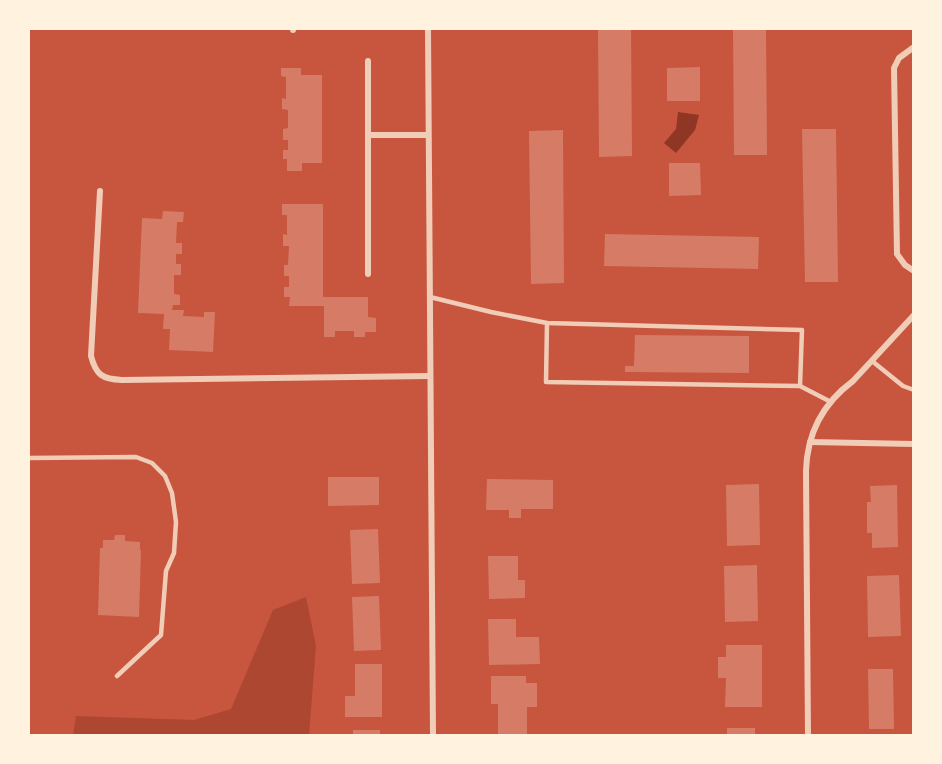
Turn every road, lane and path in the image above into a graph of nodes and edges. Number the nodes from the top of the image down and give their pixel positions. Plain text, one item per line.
1 (428, 28) edge
2 (914, 47) edge
3 (368, 61) dead end
4 (368, 135) junction
5 (428, 135) junction
6 (100, 191) dead end
7 (914, 271) edge
8 (368, 274) dead end
9 (429, 297) junction
10 (914, 315) edge
11 (547, 323) junction
12 (872, 361) junction
13 (430, 376) junction
14 (800, 386) junction
15 (914, 390) edge
16 (831, 402) junction
17 (810, 442) junction
18 (914, 444) edge
19 (28, 458) edge
20 (117, 676) dead end
21 (433, 735) edge
22 (808, 735) edge

1 - 5 street
2 - 7 street
3 - 4 street
4 - 5 street
4 - 8 street
5 - 9 street
6 - 13 street
9 - 11 lane
9 - 13 street
10 - 12 street
11 - 14 lane
11 - 14 lane
12 - 15 lane
12 - 16 street
13 - 21 street
14 - 16 lane
16 - 17 street
17 - 18 street
17 - 22 street
19 - 20 lane

